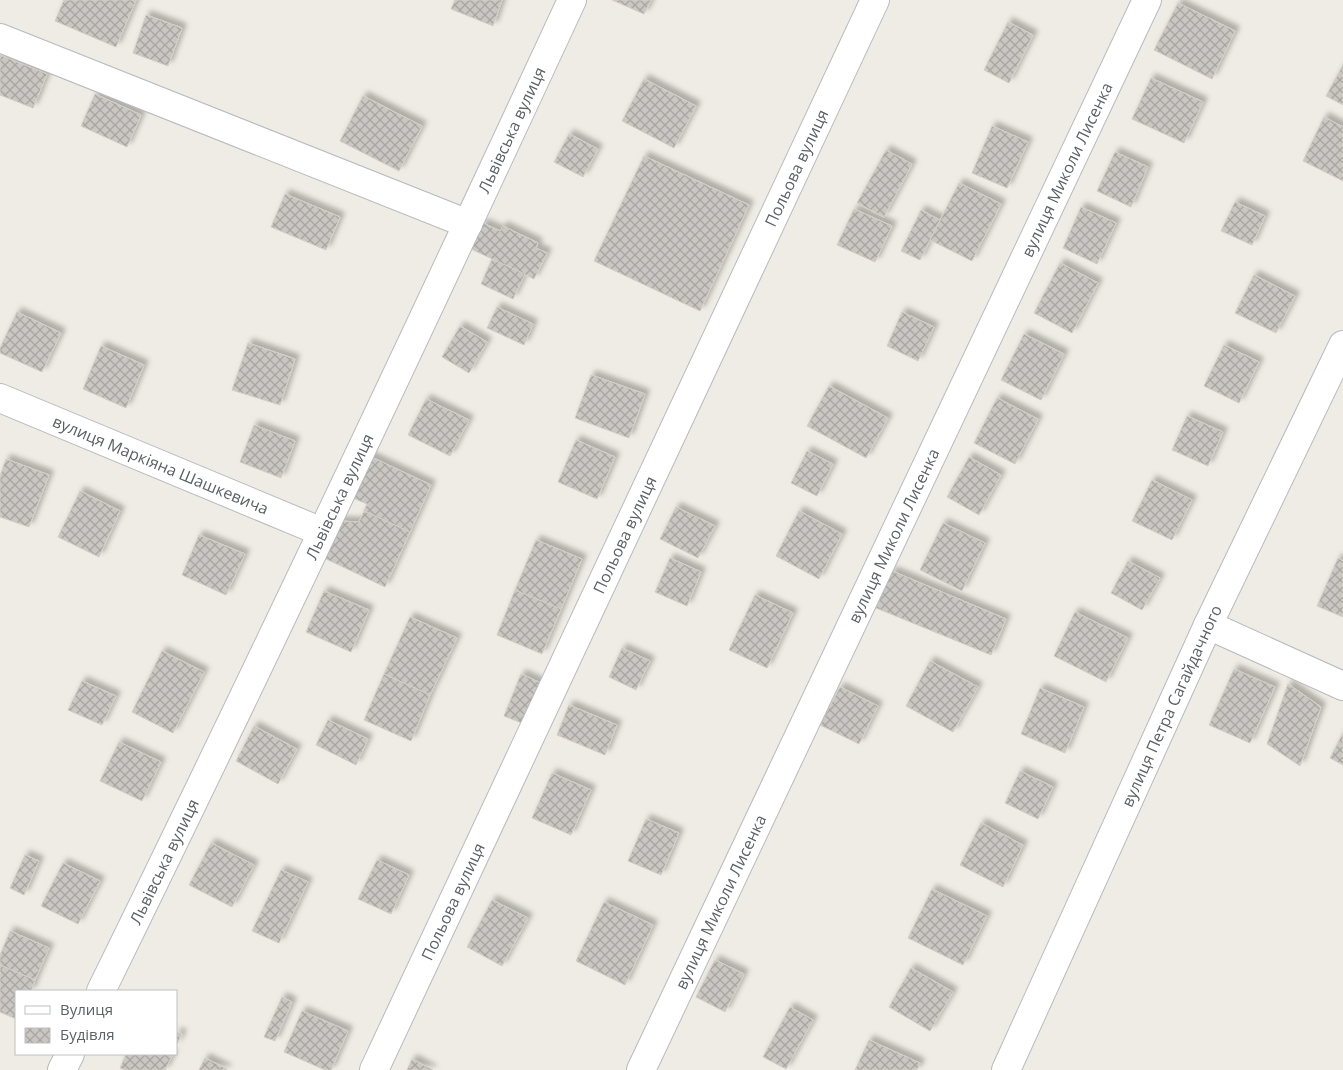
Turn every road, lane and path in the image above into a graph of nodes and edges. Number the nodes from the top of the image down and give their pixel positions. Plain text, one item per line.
1 (572, 0) edge
2 (875, 0) edge
3 (1147, 0) edge
4 (0, 38) edge
5 (468, 224) junction
6 (1343, 344) edge
7 (1336, 376) edge
8 (0, 398) edge
9 (322, 532) junction
10 (1208, 625) junction
11 (1343, 686) edge
12 (100, 990) edge
13 (70, 1055) edge
14 (62, 1070) edge
15 (374, 1070) edge
16 (641, 1070) edge
17 (1006, 1070) edge

1 - 5 street, Львівська вулиця
2 - 15 street, Польова вулиця
3 - 16 street, вулиця Миколи Лисенка
4 - 5 street
5 - 9 street, Львівська вулиця
6 - 7 street, вулиця Петра Сагайдачного
7 - 10 street, вулиця Петра Сагайдачного
8 - 9 street, вулиця Маркіяна Шашкевича
9 - 12 street, Львівська вулиця
10 - 11 street
10 - 17 street, вулиця Петра Сагайдачного
13 - 14 street

